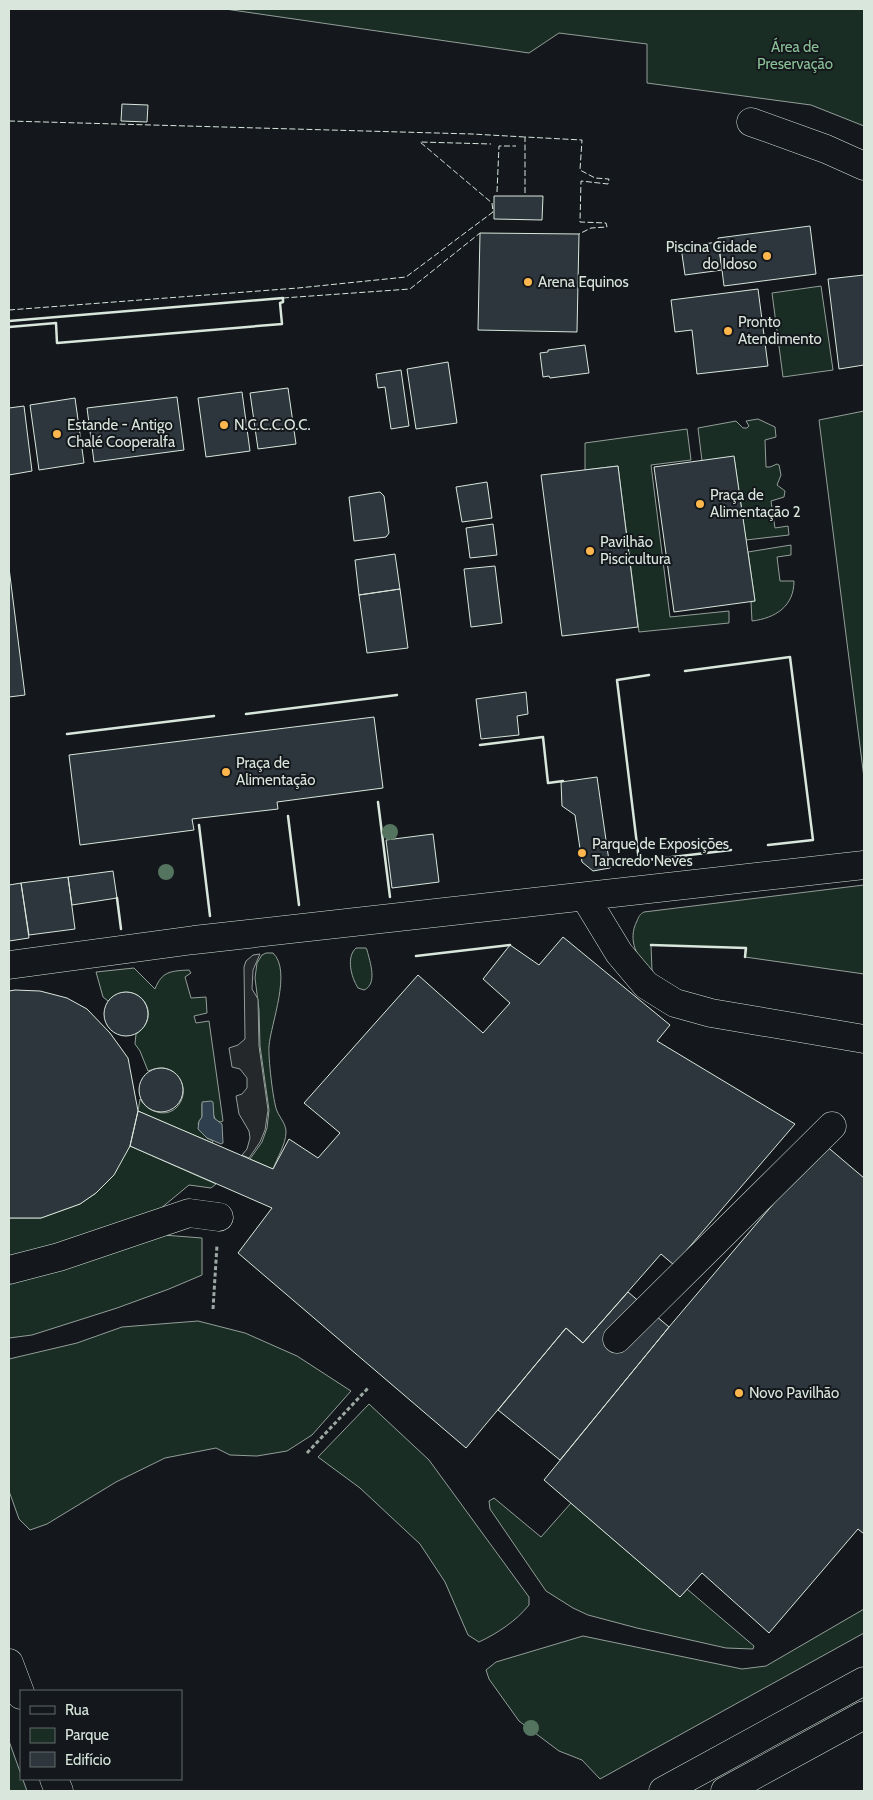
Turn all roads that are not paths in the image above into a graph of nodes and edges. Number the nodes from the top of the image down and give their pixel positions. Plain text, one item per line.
1 (751, 122) dead end
2 (864, 166) edge
3 (864, 865) edge
4 (585, 898) junction
5 (9, 965) edge
6 (864, 1039) edge
7 (832, 1126) dead end
8 (219, 1217) road end
9 (9, 1270) edge
10 (617, 1340) dead end
11 (9, 1663) edge
12 (864, 1682) edge
13 (20, 1692) edge
14 (864, 1715) edge
15 (663, 1791) edge
16 (725, 1791) edge

1 - 2 main road
3 - 4 main road
4 - 5 main road
4 - 6 main road
7 - 10 main road
8 - 9 main road
11 - 13 main road
12 - 15 main road
14 - 16 main road

